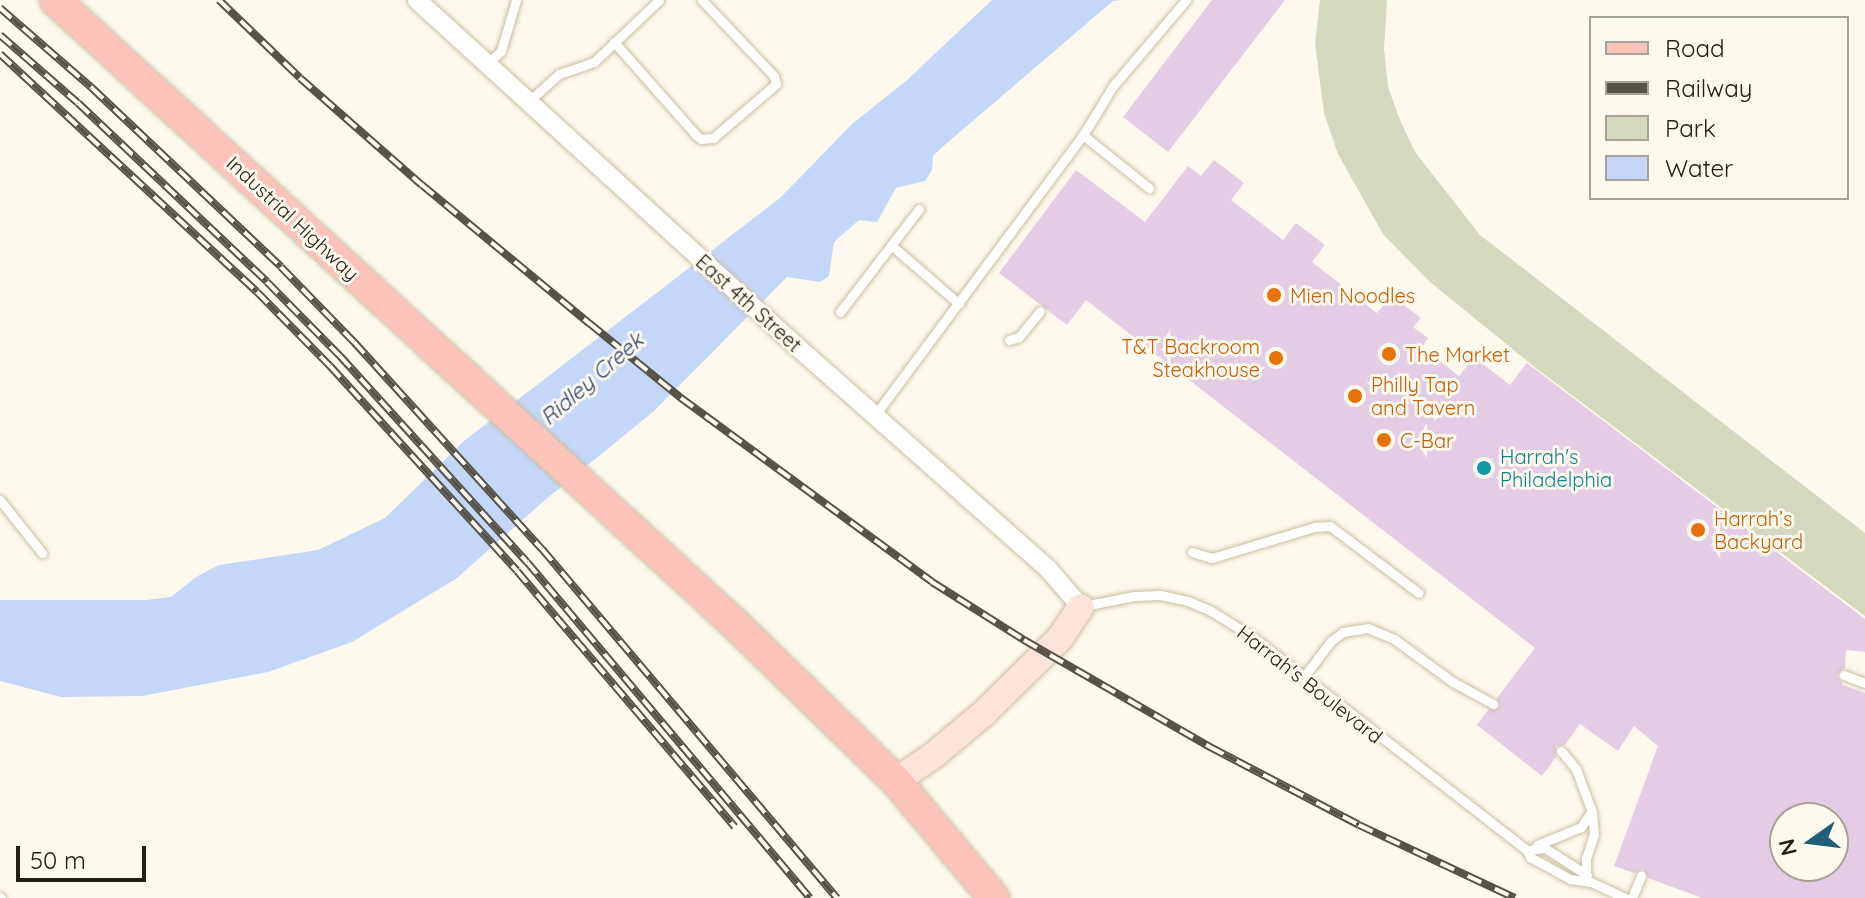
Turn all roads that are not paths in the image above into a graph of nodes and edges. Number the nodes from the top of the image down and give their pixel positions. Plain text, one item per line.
1 (55, 0) edge
2 (417, 0) edge
3 (516, 0) edge
4 (659, 0) edge
5 (702, 0) edge
6 (1186, 0) edge
7 (614, 42) junction
8 (487, 64) junction
9 (528, 102) junction
10 (1083, 135) junction
11 (1149, 188) dead end
12 (919, 209) dead end
13 (891, 245) junction
14 (959, 304) junction
15 (1040, 311) dead end
16 (840, 312) dead end
17 (1009, 340) dead end
18 (875, 415) junction
19 (0, 500) edge
20 (1192, 552) dead end
21 (42, 553) dead end
22 (1419, 593) dead end
23 (1081, 607) junction
24 (1844, 675) dead end
25 (1303, 678) junction
26 (1865, 683) edge
27 (1493, 704) dead end
28 (1561, 751) dead end
29 (896, 781) junction
30 (1592, 812) junction
31 (1527, 850) junction
32 (1641, 876) dead end
33 (1589, 878) junction
34 (994, 898) edge
35 (1625, 898) edge
36 (1632, 898) edge

1 - 29 main road, Industrial Highway
2 - 8 street, East 4th Street
3 - 8 lane
4 - 7 lane
5 - 7 lane
6 - 10 lane
7 - 9 lane
8 - 9 street, East 4th Street
9 - 18 street, East 4th Street
10 - 11 lane
10 - 14 lane
12 - 13 lane
13 - 14 lane
13 - 16 lane
14 - 18 lane
15 - 17 lane
18 - 23 street, East 4th Street
19 - 21 lane
20 - 22 lane
23 - 25 lane, Harrah's Boulevard
23 - 29 street
24 - 26 lane
25 - 27 lane
25 - 31 lane, Harrah's Boulevard
28 - 30 lane
29 - 34 main road
30 - 31 lane
30 - 33 lane
31 - 33 lane, Harrah's Boulevard
31 - 33 lane, Harrah's Boulevard
32 - 36 lane
33 - 35 lane, Harrah's Boulevard

